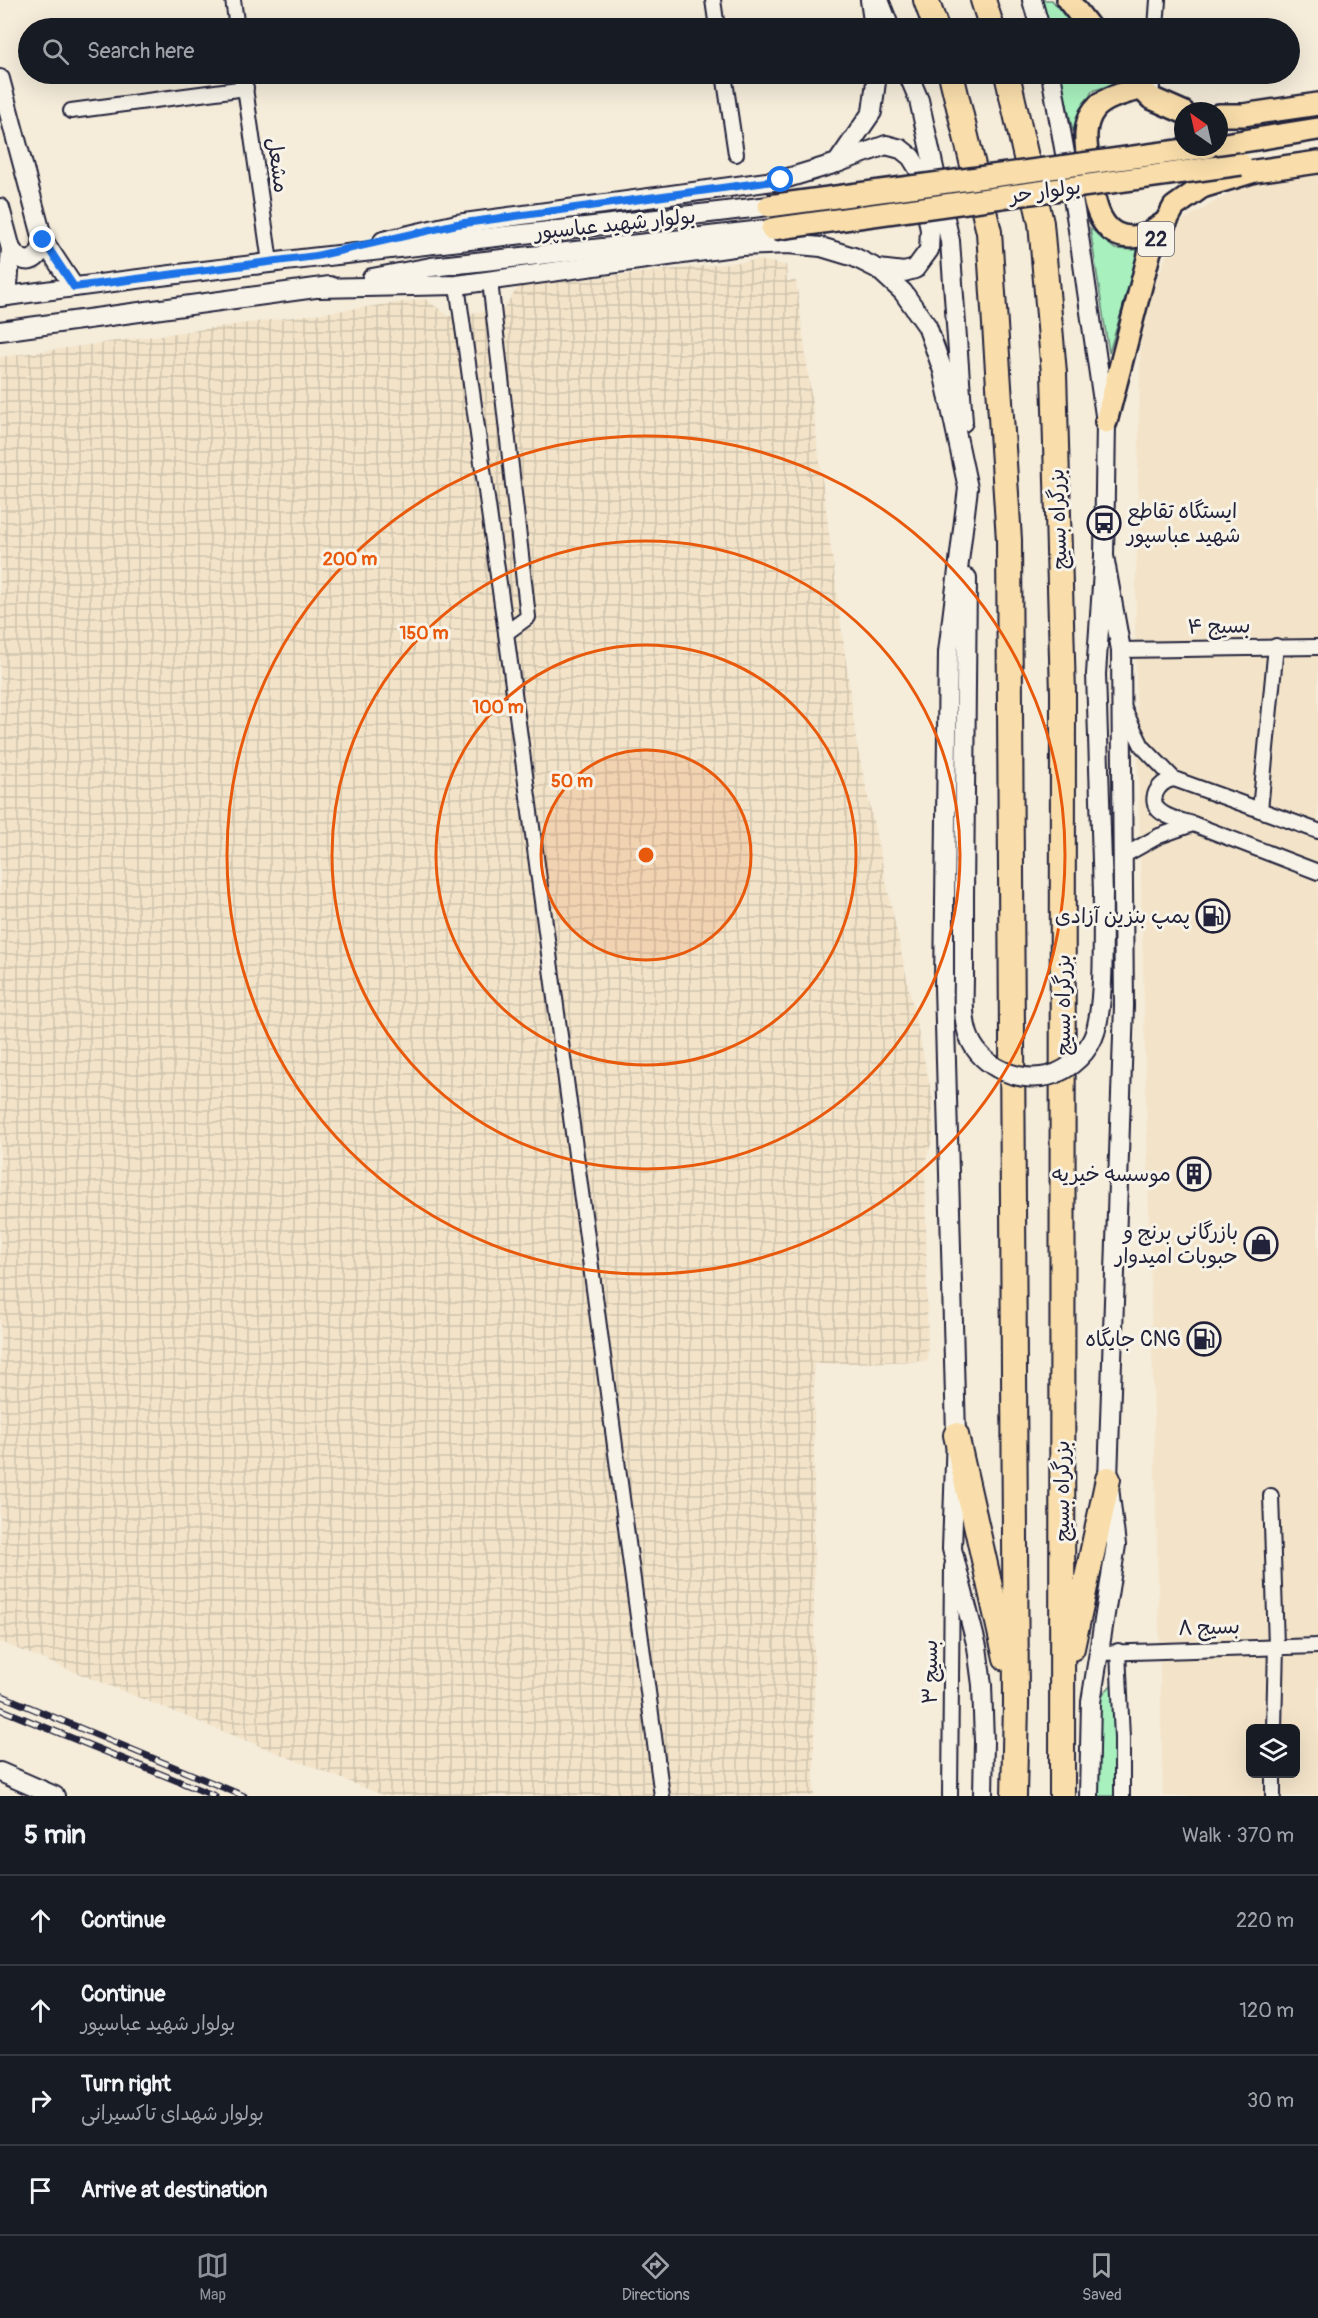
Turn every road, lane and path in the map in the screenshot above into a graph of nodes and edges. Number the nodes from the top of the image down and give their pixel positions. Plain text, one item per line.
1 (233, 0) edge
2 (713, 0) edge
3 (870, 0) edge
4 (879, 0) edge
5 (926, 0) edge
6 (983, 0) edge
7 (1032, 0) edge
8 (1068, 0) edge
9 (1158, 0) edge
10 (236, 18) edge
11 (716, 18) edge
12 (873, 18) edge
13 (886, 18) edge
14 (932, 18) edge
15 (989, 18) edge
16 (1037, 18) edge
17 (1082, 18) edge
18 (1157, 18) edge
19 (0, 79) edge
20 (245, 84) edge
21 (726, 84) edge
22 (876, 84) edge
23 (912, 84) edge
24 (954, 84) edge
25 (1009, 84) edge
26 (1053, 84) edge
27 (1141, 84) edge
28 (1144, 84) edge
29 (246, 88) junction
30 (1318, 104) edge
31 (1174, 105) edge
32 (71, 111) dead end
33 (1228, 115) edge
34 (1318, 129) edge
35 (1318, 150) edge
36 (1232, 151) edge
37 (1174, 152) edge
38 (736, 154) dead end
39 (1318, 162) edge
40 (837, 163) junction
41 (769, 206) joint
42 (0, 208) edge
43 (1164, 223) junction
44 (772, 229) joint
45 (43, 240) junction
46 (11, 249) junction
47 (316, 256) junction
48 (270, 262) junction
49 (878, 269) junction
50 (490, 281) junction
51 (457, 285) junction
52 (74, 287) junction
53 (319, 288) junction
54 (4, 297) edge
55 (0, 331) edge
56 (1106, 422) junction
57 (968, 488) junction
58 (1104, 556) junction
59 (506, 633) junction
60 (1276, 646) junction
61 (1318, 647) edge
62 (1121, 650) junction
63 (1122, 704) junction
64 (1174, 779) junction
65 (1260, 810) junction
66 (1192, 824) junction
67 (1318, 831) edge
68 (1124, 856) junction
69 (1318, 872) edge
70 (956, 1435) junction
71 (1108, 1479) junction
72 (1271, 1496) dead end
73 (952, 1549) junction
74 (1276, 1646) junction
75 (1318, 1646) edge
76 (1110, 1652) junction
77 (1062, 1698) junction
78 (1016, 1703) junction
79 (1274, 1724) edge
80 (0, 1772) edge
81 (1273, 1778) edge
82 (55, 1796) edge
83 (662, 1796) edge
84 (950, 1796) edge
85 (983, 1796) edge
86 (1014, 1796) edge
87 (1062, 1796) edge
88 (1089, 1796) edge
89 (1122, 1796) edge
90 (1273, 1796) edge

1 - 10 street
2 - 11 street
3 - 12 main road
4 - 13 main road
5 - 14 highway
6 - 15 highway
7 - 16 main road
8 - 17 main road
9 - 18 street
19 - 45 main road
20 - 29 street, مشعل
21 - 38 street
22 - 40 main road
23 - 57 main road
24 - 78 highway
25 - 77 highway, بزرگراه بسیج
26 - 56 main road
27 - 43 main road
28 - 31 main road
29 - 32 street
29 - 48 street, مشعل
30 - 33 main road
34 - 36 main road, بولوار حر
35 - 36 main road, بولوار حر
36 - 44 main road, بولوار حر, bridge
37 - 41 main road, بولوار حر, bridge
39 - 43 main road, 22
40 - 47 main road
40 - 49 main road
41 - 47 main road, بولوار شهید عباسپور
42 - 46 main road
43 - 56 main road, 22
44 - 53 main road, بولوار شهید عباسپور
45 - 46 main road
45 - 52 main road
46 - 54 main road
47 - 48 main road, بولوار شهید عباسپور
48 - 52 main road, بولوار شهید عباسپور
49 - 50 main road
49 - 57 main road
50 - 51 main road
50 - 59 street
51 - 53 main road
51 - 59 street
52 - 54 main road, بولوار شهید عباسپور
53 - 55 main road, بولوار شهید عباسپور
56 - 58 main road
57 - 58 main road, bridge
57 - 70 main road
58 - 62 main road
59 - 83 street
60 - 61 street, بسیج ۴
60 - 62 street, بسیج ۴
60 - 65 street
62 - 63 main road
63 - 64 street
63 - 68 main road
64 - 65 street
64 - 66 street
65 - 67 street
66 - 68 street
66 - 69 street
68 - 71 main road
70 - 73 main road
70 - 78 highway
71 - 76 main road
71 - 77 highway
72 - 74 street
73 - 84 street, بسیج ۳
73 - 85 main road
74 - 75 street, بسیج ۸
74 - 76 street, بسیج ۸
74 - 79 street
76 - 88 main road
76 - 89 street
77 - 87 highway, بزرگراه بسیج
78 - 86 highway
80 - 82 main road
81 - 90 street

